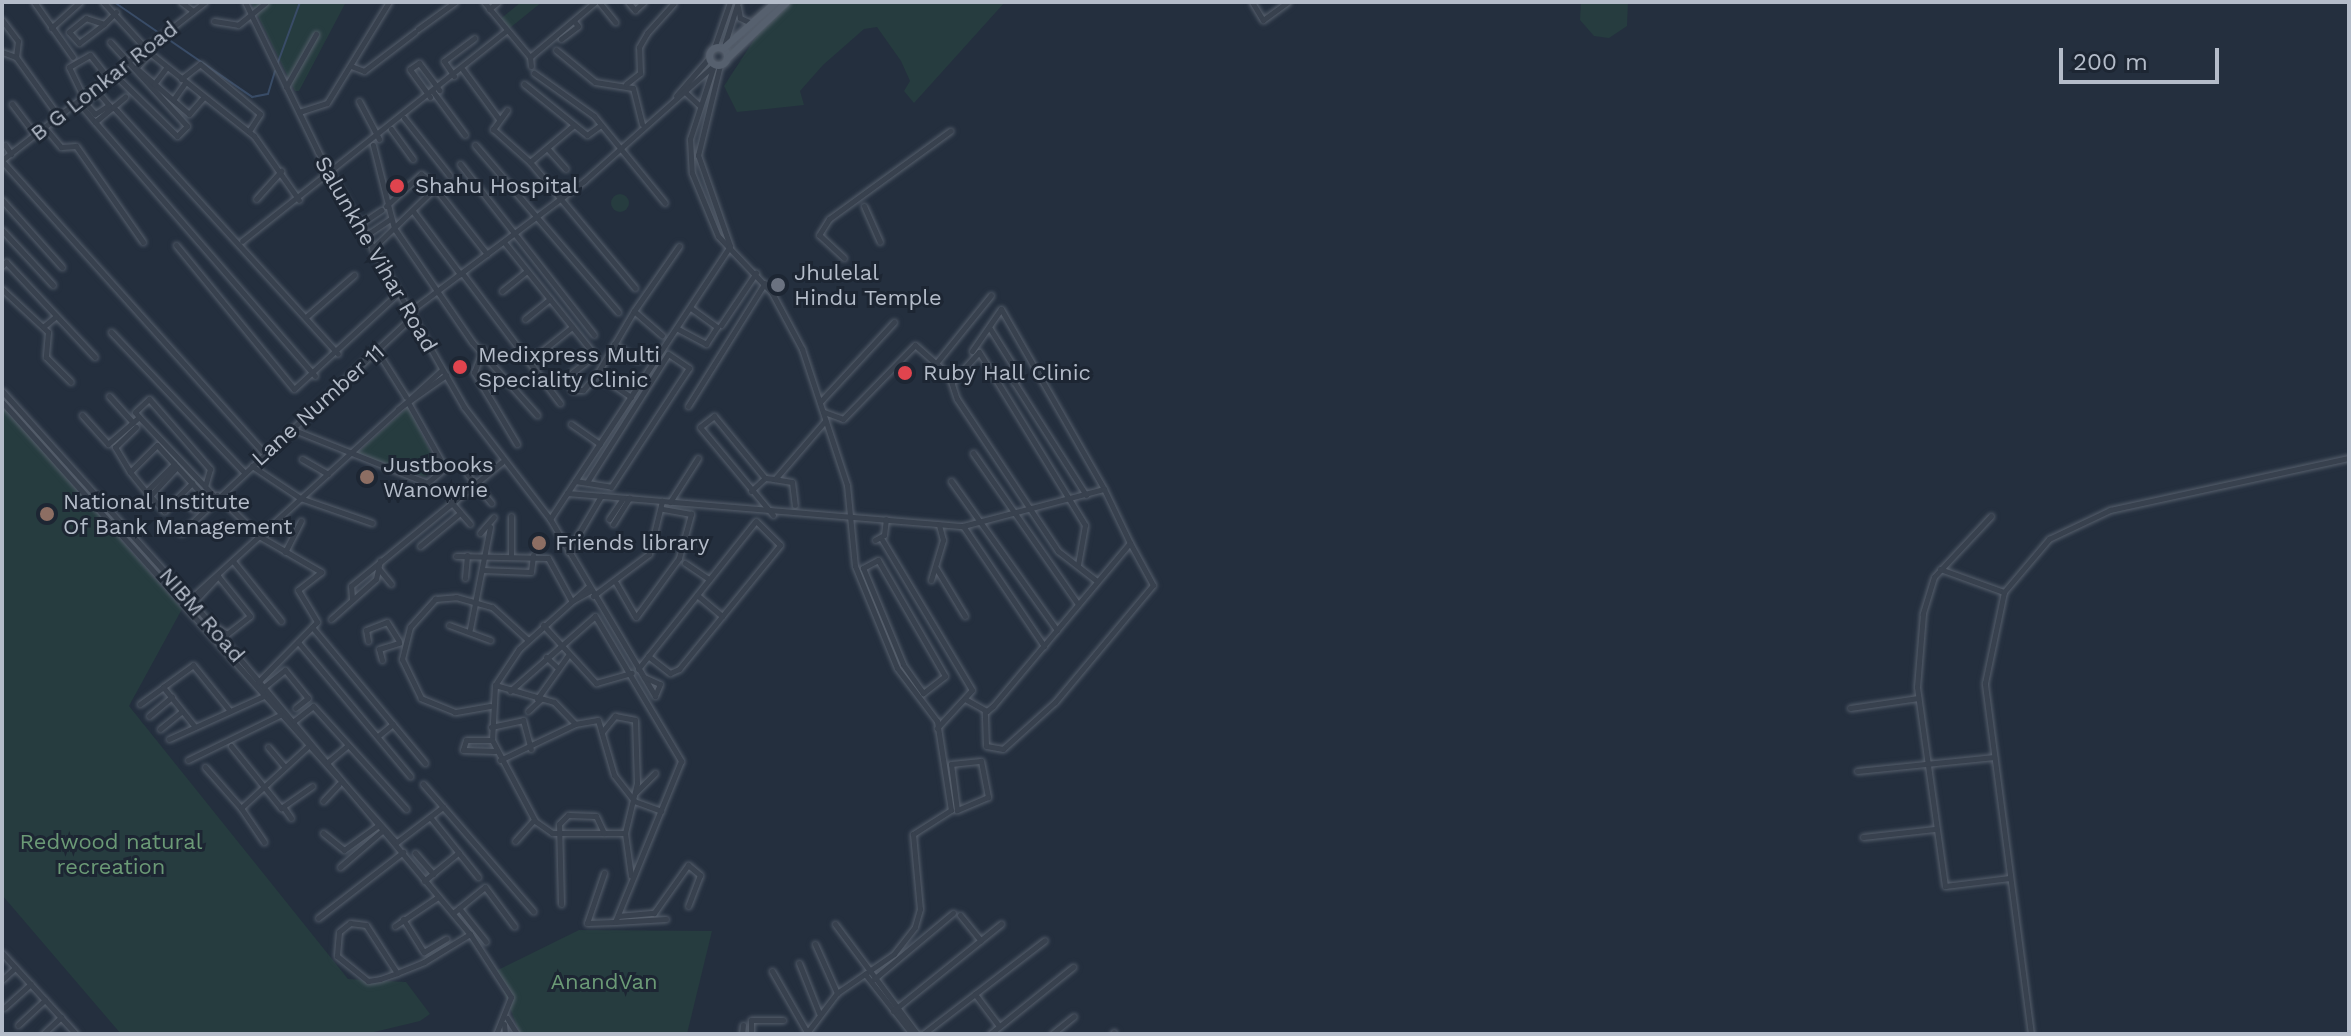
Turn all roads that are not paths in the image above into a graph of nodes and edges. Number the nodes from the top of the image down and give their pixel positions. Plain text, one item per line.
1 (34, 2) edge
2 (80, 2) edge
3 (103, 2) edge
4 (181, 2) edge
5 (205, 2) edge
6 (245, 2) edge
7 (266, 2) edge
8 (455, 2) edge
9 (484, 2) edge
10 (498, 2) edge
11 (597, 2) edge
12 (628, 2) edge
13 (644, 2) edge
14 (730, 2) edge
15 (738, 2) edge
16 (775, 2) edge
17 (786, 2) edge
18 (1252, 2) edge
19 (1288, 2) edge
20 (387, 3) edge
21 (674, 3) edge
22 (489, 9) junction
23 (193, 11) junction
24 (116, 12) junction
25 (252, 15) junction
26 (2, 20) edge
27 (214, 21) dead end
28 (574, 21) junction
29 (615, 22) dead end
30 (751, 23) junction
31 (104, 24) junction
32 (51, 28) junction
33 (506, 31) junction
34 (316, 34) dead end
35 (474, 38) dead end
36 (561, 39) dead end
37 (110, 42) dead end
38 (719, 48) junction
39 (148, 50) junction
40 (556, 50) dead end
41 (2, 52) edge
42 (16, 57) junction
43 (73, 57) dead end
44 (530, 57) junction
45 (728, 57) junction
46 (714, 63) junction
47 (127, 64) junction
48 (351, 66) junction
49 (167, 67) junction
50 (463, 70) junction
51 (111, 76) junction
52 (454, 76) junction
53 (183, 81) junction
54 (154, 84) junction
55 (524, 84) dead end
56 (626, 84) junction
57 (286, 87) junction
58 (684, 92) junction
59 (434, 93) junction
60 (676, 96) junction
61 (125, 97) dead end
62 (85, 98) junction
63 (203, 98) junction
64 (173, 100) junction
65 (359, 101) dead end
66 (12, 104) dead end
67 (699, 106) junction
68 (113, 107) junction
69 (507, 110) dead end
70 (299, 112) junction
71 (103, 113) junction
72 (59, 117) junction
73 (404, 118) junction
74 (499, 119) junction
75 (95, 122) junction
76 (601, 124) junction
77 (574, 125) junction
78 (642, 125) junction
79 (45, 128) junction
80 (391, 129) junction
81 (950, 131) dead end
82 (249, 132) junction
83 (35, 135) junction
84 (465, 135) dead end
85 (379, 139) junction
86 (372, 144) junction
87 (5, 145) dead end
88 (475, 145) dead end
89 (547, 148) junction
90 (622, 148) junction
91 (11, 154) junction
92 (413, 159) dead end
93 (2, 161) edge
94 (530, 162) junction
95 (460, 164) dead end
96 (566, 169) dead end
97 (281, 170) junction
98 (449, 175) dead end
99 (332, 176) junction
100 (431, 182) dead end
101 (256, 199) dead end
102 (560, 199) junction
103 (299, 200) junction
104 (3, 203) edge
105 (665, 203) dead end
106 (864, 206) dead end
107 (383, 208) junction
108 (413, 211) junction
109 (535, 218) junction
110 (390, 219) junction
111 (359, 225) junction
112 (394, 228) junction
113 (2, 230) edge
114 (514, 234) junction
115 (365, 236) junction
116 (242, 241) junction
117 (143, 242) dead end
118 (504, 242) junction
119 (880, 242) dead end
120 (176, 245) dead end
121 (679, 246) dead end
122 (730, 246) junction
123 (372, 249) junction
124 (487, 254) junction
125 (844, 258) dead end
126 (2, 266) edge
127 (62, 267) dead end
128 (527, 271) junction
129 (756, 273) junction
130 (461, 274) junction
131 (354, 275) dead end
132 (765, 283) junction
133 (53, 285) dead end
134 (635, 288) dead end
135 (2, 289) edge
136 (437, 291) junction
137 (502, 291) dead end
138 (397, 294) junction
139 (991, 295) dead end
140 (550, 299) junction
141 (691, 308) junction
142 (634, 311) junction
143 (618, 312) dead end
144 (410, 314) junction
145 (56, 316) junction
146 (306, 317) junction
147 (525, 319) dead end
148 (894, 322) dead end
149 (721, 325) dead end
150 (43, 327) junction
151 (572, 327) junction
152 (989, 327) junction
153 (677, 329) junction
154 (111, 332) dead end
155 (594, 335) dead end
156 (662, 335) dead end
157 (614, 344) junction
158 (483, 349) junction
159 (377, 351) junction
160 (972, 352) junction
161 (665, 353) junction
162 (338, 354) junction
163 (537, 355) dead end
164 (95, 357) dead end
165 (638, 360) dead end
166 (937, 362) junction
167 (444, 372) junction
168 (597, 374) junction
169 (315, 376) junction
170 (71, 382) dead end
171 (952, 382) junction
172 (2, 391) edge
173 (109, 396) dead end
174 (406, 397) junction
175 (631, 397) junction
176 (2, 402) edge
177 (820, 402) junction
178 (560, 403) dead end
179 (409, 404) junction
180 (688, 406) dead end
181 (397, 409) junction
182 (823, 411) junction
183 (82, 415) dead end
184 (537, 415) dead end
185 (139, 417) junction
186 (826, 420) junction
187 (571, 424) dead end
188 (134, 425) junction
189 (294, 430) junction
190 (517, 444) dead end
191 (600, 444) junction
192 (973, 453) dead end
193 (265, 454) junction
194 (349, 456) junction
195 (698, 458) dead end
196 (2349, 458) edge
197 (302, 459) dead end
198 (502, 462) junction
199 (176, 466) junction
200 (252, 466) junction
201 (130, 472) junction
202 (244, 472) junction
203 (328, 474) junction
204 (467, 474) dead end
205 (769, 479) junction
206 (575, 481) junction
207 (951, 481) dead end
208 (586, 482) junction
209 (192, 483) junction
210 (475, 484) junction
211 (205, 486) junction
212 (1104, 489) junction
213 (751, 491) junction
214 (567, 493) junction
215 (1086, 495) junction
216 (601, 496) junction
217 (211, 498) junction
218 (300, 498) junction
219 (626, 498) junction
220 (182, 499) dead end
221 (1069, 500) junction
222 (662, 501) junction
223 (451, 502) junction
224 (670, 502) junction
225 (491, 503) dead end
226 (795, 505) dead end
227 (663, 509) junction
228 (1031, 511) junction
229 (460, 513) junction
230 (1012, 514) junction
231 (761, 515) junction
232 (773, 515) junction
233 (511, 516) dead end
234 (850, 516) junction
235 (1991, 516) dead end
236 (494, 517) dead end
237 (550, 519) junction
238 (886, 519) junction
239 (301, 521) dead end
240 (611, 521) dead end
241 (756, 521) junction
242 (979, 522) junction
243 (372, 523) dead end
244 (470, 524) dead end
245 (938, 524) junction
246 (963, 526) junction
247 (490, 527) junction
248 (181, 533) dead end
249 (480, 533) dead end
250 (259, 536) junction
251 (1130, 543) junction
252 (420, 546) dead end
253 (285, 552) junction
254 (568, 552) junction
255 (484, 553) junction
256 (511, 554) junction
257 (467, 555) junction
258 (533, 555) junction
259 (456, 556) dead end
260 (380, 559) junction
261 (233, 561) junction
262 (685, 563) dead end
263 (1078, 564) junction
264 (936, 567) junction
265 (378, 569) junction
266 (1940, 569) junction
267 (482, 570) junction
268 (218, 576) junction
269 (465, 578) dead end
270 (709, 579) junction
271 (931, 580) dead end
272 (1097, 581) junction
273 (616, 583) junction
274 (391, 584) dead end
275 (590, 591) junction
276 (2004, 592) junction
277 (697, 595) junction
278 (352, 599) junction
279 (479, 600) junction
280 (572, 601) junction
281 (190, 603) junction
282 (1078, 604) junction
283 (881, 609) junction
284 (874, 612) junction
285 (722, 616) junction
286 (965, 616) dead end
287 (331, 619) dead end
288 (281, 621) dead end
289 (210, 623) junction
290 (449, 625) dead end
291 (543, 625) junction
292 (312, 627) junction
293 (470, 629) junction
294 (1057, 630) junction
295 (402, 640) junction
296 (490, 640) dead end
297 (528, 640) junction
298 (368, 641) dead end
299 (298, 642) junction
300 (560, 645) junction
301 (1044, 646) junction
302 (569, 654) junction
303 (648, 656) junction
304 (546, 657) junction
305 (382, 660) dead end
306 (558, 668) junction
307 (635, 671) junction
308 (643, 677) junction
309 (259, 685) junction
310 (495, 685) junction
311 (163, 687) junction
312 (510, 691) junction
313 (264, 696) junction
314 (172, 697) junction
315 (1918, 698) junction
316 (539, 699) junction
317 (965, 699) junction
318 (140, 704) dead end
319 (490, 706) junction
320 (295, 708) dead end
321 (1850, 708) dead end
322 (182, 711) junction
323 (230, 711) junction
324 (528, 711) dead end
325 (985, 711) junction
326 (280, 715) junction
327 (149, 716) dead end
328 (294, 721) junction
329 (393, 724) junction
330 (575, 724) junction
331 (195, 727) junction
332 (491, 727) junction
333 (937, 728) junction
334 (160, 729) dead end
335 (601, 733) junction
336 (378, 737) junction
337 (169, 739) dead end
338 (492, 740) junction
339 (231, 746) dead end
340 (347, 746) junction
341 (268, 747) dead end
342 (307, 747) junction
343 (531, 749) junction
344 (496, 751) junction
345 (1994, 757) junction
346 (188, 760) dead end
347 (500, 760) junction
348 (328, 762) junction
349 (425, 763) dead end
350 (1926, 764) junction
351 (205, 767) dead end
352 (285, 767) junction
353 (1857, 771) dead end
354 (655, 773) dead end
355 (410, 776) dead end
356 (339, 784) junction
357 (423, 784) dead end
358 (312, 786) dead end
359 (264, 787) junction
360 (635, 793) junction
361 (952, 795) junction
362 (323, 801) dead end
363 (634, 801) junction
364 (443, 807) junction
365 (241, 808) junction
366 (284, 808) junction
367 (406, 809) dead end
368 (661, 811) junction
369 (430, 817) junction
370 (291, 818) dead end
371 (534, 820) junction
372 (377, 826) junction
373 (1935, 829) junction
374 (382, 831) junction
375 (323, 833) dead end
376 (559, 833) junction
377 (604, 833) junction
378 (625, 833) junction
379 (1863, 837) dead end
380 (515, 841) dead end
381 (264, 842) dead end
382 (397, 842) junction
383 (403, 852) junction
384 (459, 852) junction
385 (415, 853) dead end
386 (340, 867) dead end
387 (604, 873) dead end
388 (433, 874) junction
389 (478, 877) dead end
390 (632, 877) junction
391 (2010, 878) junction
392 (424, 881) junction
393 (438, 897) junction
394 (561, 904) dead end
395 (688, 906) dead end
396 (459, 908) junction
397 (533, 911) dead end
398 (453, 913) junction
399 (318, 918) dead end
400 (403, 919) junction
401 (616, 919) junction
402 (666, 919) dead end
403 (835, 924) dead end
404 (1001, 924) dead end
405 (395, 926) dead end
406 (514, 926) dead end
407 (470, 934) junction
408 (446, 939) dead end
409 (1045, 940) dead end
410 (981, 941) junction
411 (486, 942) dead end
412 (815, 944) dead end
413 (2, 953) edge
414 (799, 963) dead end
415 (1073, 967) dead end
416 (15, 968) junction
417 (772, 971) dead end
418 (397, 973) junction
419 (866, 973) junction
420 (874, 979) junction
421 (2, 980) edge
422 (31, 984) junction
423 (837, 993) junction
424 (975, 994) junction
425 (45, 1000) junction
426 (4, 1008) dead end
427 (894, 1009) junction
428 (820, 1014) junction
429 (1074, 1016) dead end
430 (61, 1017) junction
431 (783, 1020) dead end
432 (506, 1021) junction
433 (18, 1025) dead end
434 (743, 1025) dead end
435 (999, 1026) junction
436 (806, 1033) edge
437 (43, 1034) edge
438 (76, 1034) edge
439 (496, 1034) edge
440 (505, 1034) edge
441 (517, 1034) edge
442 (742, 1034) edge
443 (751, 1034) edge
444 (917, 1034) edge
445 (990, 1034) edge
446 (1052, 1034) edge
447 (2031, 1034) edge

1 - 32 street
2 - 32 street
3 - 24 street
4 - 23 street
5 - 23 street, B G Lonkar Road
6 - 25 street, Salunkhe Vihar Road
7 - 25 street
8 - 48 street
9 - 22 street
10 - 22 street
11 - 28 street
11 - 29 street
12 - 13 street
14 - 38 street
15 - 30 street
15 - 38 street
16 - 30 main road
17 - 45 main road
18 - 19 street
20 - 48 street
21 - 56 street
22 - 33 street
23 - 39 street, B G Lonkar Road
24 - 31 street
24 - 39 street
25 - 27 street
25 - 57 street, Salunkhe Vihar Road
26 - 42 street
28 - 36 street
28 - 44 street
30 - 38 main road
31 - 31 street
32 - 43 street
33 - 44 street
33 - 50 street
34 - 57 street
35 - 52 street
37 - 47 street
38 - 45 main road
38 - 46 main road
39 - 47 street, B G Lonkar Road
39 - 49 street
39 - 54 street
40 - 56 street
41 - 42 street
42 - 72 street
44 - 76 street
45 - 46 main road
46 - 58 street
46 - 60 street
46 - 67 street
46 - 122 street
47 - 51 street, B G Lonkar Road
47 - 51 street
48 - 70 street
49 - 53 street
49 - 54 street
50 - 52 street
50 - 74 street
51 - 62 street, B G Lonkar Road
51 - 62 street
52 - 59 street
53 - 63 street
53 - 64 street
53 - 82 street
54 - 64 street
55 - 77 street
56 - 78 street
57 - 70 street, Salunkhe Vihar Road
58 - 60 street
58 - 67 street
59 - 59 street
59 - 73 street
59 - 84 street
60 - 78 street, Lane Number 11
61 - 68 street
62 - 71 street
62 - 71 street
62 - 72 street, B G Lonkar Road
62 - 75 street
63 - 64 street
63 - 82 street
65 - 85 street
66 - 83 street
67 - 122 street
68 - 71 street
68 - 116 street
69 - 74 street
70 - 99 street, Salunkhe Vihar Road
71 - 75 street
72 - 79 street, B G Lonkar Road
73 - 80 street
73 - 98 street
74 - 94 street
75 - 169 street
76 - 77 street
76 - 90 street
77 - 89 street
78 - 90 street, Lane Number 11
79 - 83 street, B G Lonkar Road
79 - 117 street
80 - 85 street
80 - 92 street
81 - 125 street
82 - 97 street
83 - 91 street, B G Lonkar Road
85 - 86 street
86 - 99 street
86 - 107 street
87 - 91 street
88 - 109 street
89 - 94 street
89 - 96 street
90 - 102 street, Lane Number 11
90 - 105 street
91 - 93 street, B G Lonkar Road
93 - 193 street
94 - 102 street
95 - 114 street
97 - 101 street
97 - 103 street
99 - 103 street
99 - 111 street, Salunkhe Vihar Road
100 - 107 street
102 - 109 street, Lane Number 11
102 - 134 street
103 - 116 street
104 - 127 street
106 - 119 street
107 - 110 street
107 - 111 street
108 - 112 street
108 - 124 street
108 - 130 street
109 - 114 street, Lane Number 11
109 - 143 street
110 - 112 street
110 - 115 street
111 - 115 street, Salunkhe Vihar Road
112 - 123 street
112 - 136 street
113 - 133 street
114 - 118 street, Lane Number 11
114 - 155 street
115 - 123 street, Salunkhe Vihar Road
116 - 146 street
118 - 124 street, Lane Number 11
118 - 128 street
120 - 169 street
121 - 142 street
122 - 129 street
122 - 141 street
123 - 138 street, Salunkhe Vihar Road
124 - 130 street, Lane Number 11
126 - 145 street
128 - 137 street
128 - 140 street
129 - 132 street
129 - 149 street
130 - 136 street, Lane Number 11
130 - 178 street
131 - 146 street
132 - 177 street
132 - 180 street
135 - 150 street
136 - 144 street, Lane Number 11
136 - 158 street
138 - 144 street, Salunkhe Vihar Road
138 - 162 street
139 - 166 street
140 - 147 street
140 - 151 street
141 - 153 street
141 - 153 street
142 - 156 street
142 - 157 street
144 - 159 street, Lane Number 11
144 - 167 street, Salunkhe Vihar Road
145 - 150 street
145 - 164 street
146 - 162 street
148 - 177 street
150 - 170 street
151 - 163 street
151 - 168 street
152 - 160 street
152 - 212 street
152 - 215 street
153 - 161 street
154 - 202 street
157 - 165 street
157 - 168 street
158 - 184 street
158 - 190 street
159 - 174 street
159 - 189 street, Lane Number 11
160 - 171 street
160 - 221 street
161 - 175 street
161 - 208 street
161 - 208 street
162 - 169 street
166 - 171 street
166 - 182 street
167 - 174 street
167 - 179 street
167 - 198 street, Salunkhe Vihar Road
168 - 175 street
171 - 228 street
172 - 281 street, NIBM Road
173 - 188 street
174 - 181 street
175 - 191 street
176 - 281 street, NIBM Road
177 - 182 street
179 - 181 street
179 - 194 street
181 - 194 street
182 - 186 street
183 - 188 street
185 - 188 street
185 - 211 street
185 - 211 street
186 - 205 street
186 - 234 street
187 - 191 street
188 - 201 street
189 - 193 street, Lane Number 11
189 - 194 street
191 - 206 street
192 - 230 street
193 - 200 street, Lane Number 11
194 - 203 street
195 - 224 street
196 - 276 street
197 - 203 street
198 - 210 street
198 - 237 street, Salunkhe Vihar Road
199 - 201 street
199 - 201 street
199 - 209 street
199 - 209 street
200 - 202 street, Lane Number 11
200 - 218 street
202 - 217 street, Lane Number 11
203 - 218 street
204 - 210 street
205 - 213 street
205 - 213 street
205 - 226 street
206 - 208 street
206 - 214 street
207 - 242 street
209 - 217 street
210 - 223 street
210 - 225 street
211 - 217 street
212 - 215 street
212 - 251 street
213 - 232 street
214 - 216 street
214 - 237 street
215 - 221 street
216 - 219 street
216 - 254 street
217 - 220 street
217 - 248 street, Lane Number 11
217 - 250 street
218 - 243 street
218 - 250 street
219 - 222 street
219 - 240 street
221 - 228 street
221 - 263 street
222 - 224 street
222 - 227 street
223 - 229 street
223 - 260 street
224 - 231 street
227 - 273 street
227 - 273 street
228 - 230 street
228 - 263 street
229 - 244 street
229 - 252 street
230 - 242 street
230 - 282 street
231 - 232 street
231 - 241 street
232 - 234 street
233 - 256 street
234 - 238 street
234 - 284 street
235 - 266 street
236 - 247 street
237 - 254 street, Salunkhe Vihar Road
238 - 245 street
238 - 317 street
239 - 253 street
241 - 270 street
241 - 285 street
242 - 246 street
242 - 294 street
245 - 246 street
245 - 264 street
246 - 301 street
247 - 249 street
247 - 255 street
250 - 253 street
250 - 261 street
251 - 272 street
251 - 325 street
253 - 292 street
254 - 275 street, Salunkhe Vihar Road
255 - 256 street
255 - 257 street
255 - 267 street
256 - 258 street
257 - 259 street
257 - 269 street
258 - 267 street
258 - 280 street
260 - 265 street
260 - 278 street
261 - 268 street
261 - 288 street
262 - 270 street
263 - 272 street
264 - 271 street
264 - 286 street
265 - 274 street
265 - 278 street
266 - 276 street
266 - 315 street
267 - 279 street
268 - 281 street
268 - 289 street
270 - 277 street
272 - 282 street
273 - 275 street
275 - 280 street
275 - 307 street, Salunkhe Vihar Road
276 - 345 street
277 - 285 street
277 - 303 street
278 - 287 street
279 - 293 street
279 - 295 street
279 - 297 street
280 - 291 street
281 - 289 street, NIBM Road
281 - 309 street, NIBM Road
282 - 294 street
283 - 283 street
283 - 284 street
284 - 333 street
285 - 303 street
289 - 309 street, NIBM Road
290 - 293 street
291 - 297 street
291 - 300 street
292 - 299 street
292 - 329 street
293 - 296 street
294 - 301 street
295 - 298 street
295 - 305 street
295 - 319 street
297 - 310 street
299 - 309 street
299 - 336 street
300 - 302 street
300 - 304 street
300 - 307 street
301 - 325 street
302 - 306 street
302 - 307 street
303 - 307 street
304 - 306 street
304 - 312 street
306 - 316 street
307 - 308 street, Salunkhe Vihar Road
307 - 368 street
308 - 308 street, Salunkhe Vihar Road
309 - 313 street, NIBM Road
309 - 320 street
309 - 328 street, NIBM Road
310 - 312 street
310 - 319 street
311 - 314 street
311 - 318 street
311 - 323 street
312 - 316 street
313 - 323 street
313 - 326 street, NIBM Road
314 - 322 street
314 - 327 street
315 - 321 street
315 - 350 street
316 - 324 street
316 - 330 street
317 - 325 street
317 - 333 street
319 - 332 street
322 - 331 street
322 - 334 street
323 - 331 street
326 - 342 street, NIBM Road
326 - 346 street
328 - 340 street
328 - 348 street, NIBM Road
329 - 336 street
329 - 349 street
330 - 335 street
330 - 343 street
331 - 337 street
332 - 338 street
332 - 343 street
333 - 361 street
335 - 360 street
335 - 363 street
336 - 355 street
338 - 344 street
338 - 344 street
339 - 359 street
340 - 348 street
340 - 367 street
341 - 352 street
342 - 352 street
342 - 356 street, NIBM Road
343 - 347 street
344 - 347 street
345 - 350 street
345 - 391 street
347 - 371 street
348 - 382 street, NIBM Road
350 - 353 street
350 - 373 street
351 - 365 street
352 - 359 street
354 - 360 street
356 - 362 street
356 - 372 street, NIBM Road
357 - 364 street
358 - 366 street
359 - 365 street
359 - 366 street
360 - 363 street
361 - 361 street
361 - 419 street
363 - 368 street
363 - 378 street
364 - 369 street
364 - 397 street
365 - 381 street
366 - 370 street
368 - 390 street
369 - 382 street
369 - 384 street
371 - 376 street
371 - 380 street
372 - 374 street, NIBM Road
372 - 375 street
373 - 379 street
373 - 391 street
374 - 382 street, NIBM Road
374 - 386 street
376 - 377 street
376 - 377 street
376 - 394 street
377 - 378 street
378 - 390 street
382 - 383 street, NIBM Road
383 - 392 street, NIBM Road
383 - 399 street
384 - 388 street
384 - 389 street
385 - 388 street
387 - 401 street
388 - 392 street
390 - 401 street
391 - 447 street
392 - 393 street, NIBM Road
393 - 398 street, NIBM Road
393 - 400 street
395 - 401 street
396 - 398 street
396 - 406 street
396 - 411 street
398 - 407 street, NIBM Road
400 - 405 street
400 - 408 street
401 - 402 street
403 - 419 street
404 - 410 street
407 - 418 street
407 - 432 street, NIBM Road
409 - 424 street
410 - 420 street
410 - 427 street
412 - 423 street
413 - 416 street
414 - 428 street
415 - 435 street
416 - 421 street
416 - 422 street
417 - 436 street
418 - 418 street
419 - 420 street
419 - 423 street
419 - 427 street
420 - 427 street
422 - 425 street
422 - 426 street
423 - 428 street
424 - 435 street
424 - 444 street
425 - 430 street
425 - 433 street
427 - 444 street
428 - 436 street
429 - 446 street
430 - 437 street
430 - 438 street
431 - 443 street
432 - 439 street
432 - 440 street
432 - 441 street, NIBM Road
434 - 442 street
435 - 445 street

